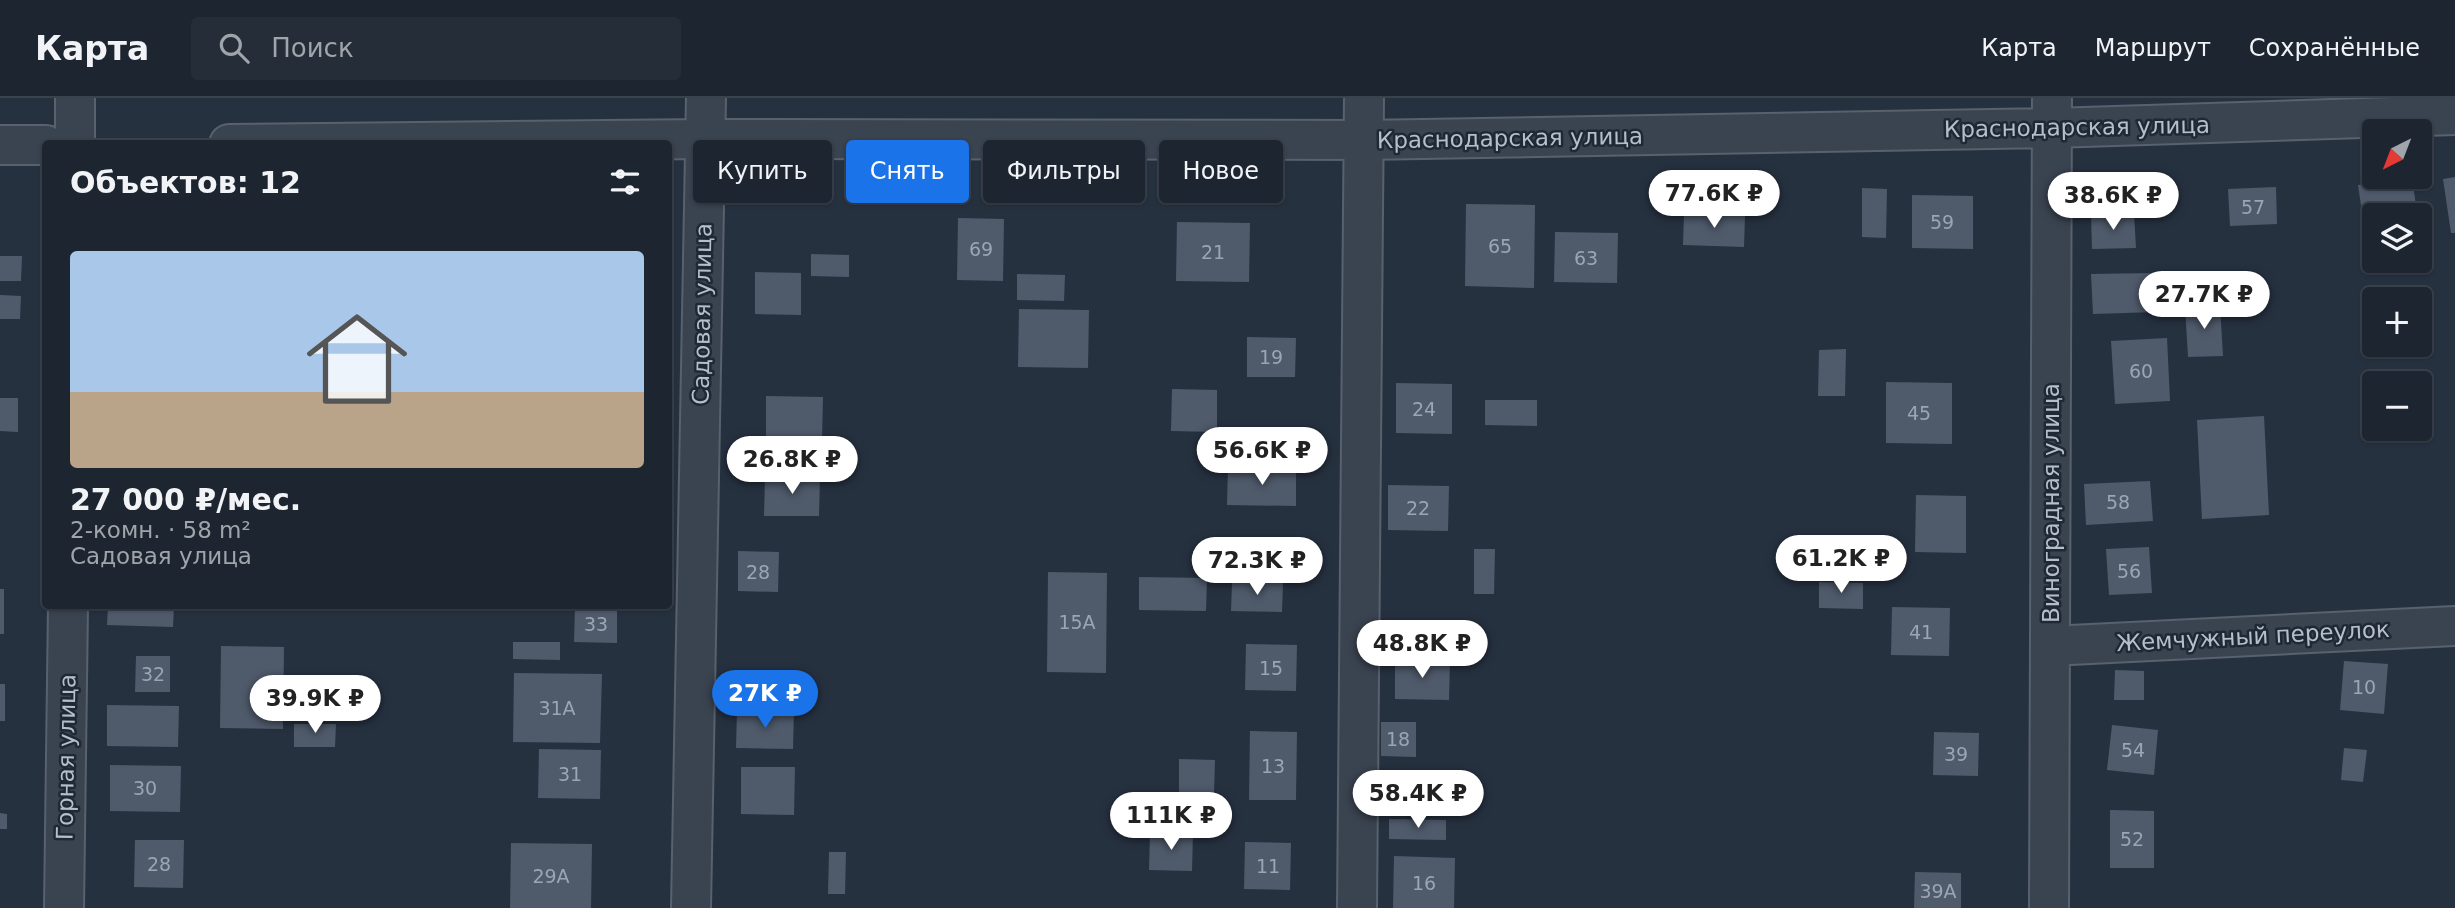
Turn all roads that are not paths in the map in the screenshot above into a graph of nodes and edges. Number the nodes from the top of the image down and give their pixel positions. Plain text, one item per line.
1 (75, 98) edge
2 (706, 98) edge
3 (1364, 98) edge
4 (2052, 113) edge
5 (2455, 115) edge
6 (705, 139) junction
7 (75, 140) edge
8 (610, 140) edge
9 (1364, 140) junction
10 (0, 145) edge
11 (42, 145) edge
12 (68, 609) edge
13 (2455, 626) edge
14 (2050, 646) junction
15 (64, 908) edge
16 (691, 908) edge
17 (1357, 908) edge
18 (2049, 908) edge

1 - 7 street
2 - 6 street, Садовая улица
3 - 9 street
4 - 5 street, Краснодарская улица
4 - 9 street, Краснодарская улица
4 - 14 street, Виноградная улица
6 - 8 street, Краснодарская улица
6 - 9 street, Краснодарская улица
6 - 16 street, Садовая улица
9 - 17 street
10 - 11 street
12 - 15 street, Горная улица
13 - 14 street, Жемчужный переулок
14 - 18 street, Виноградная улица

